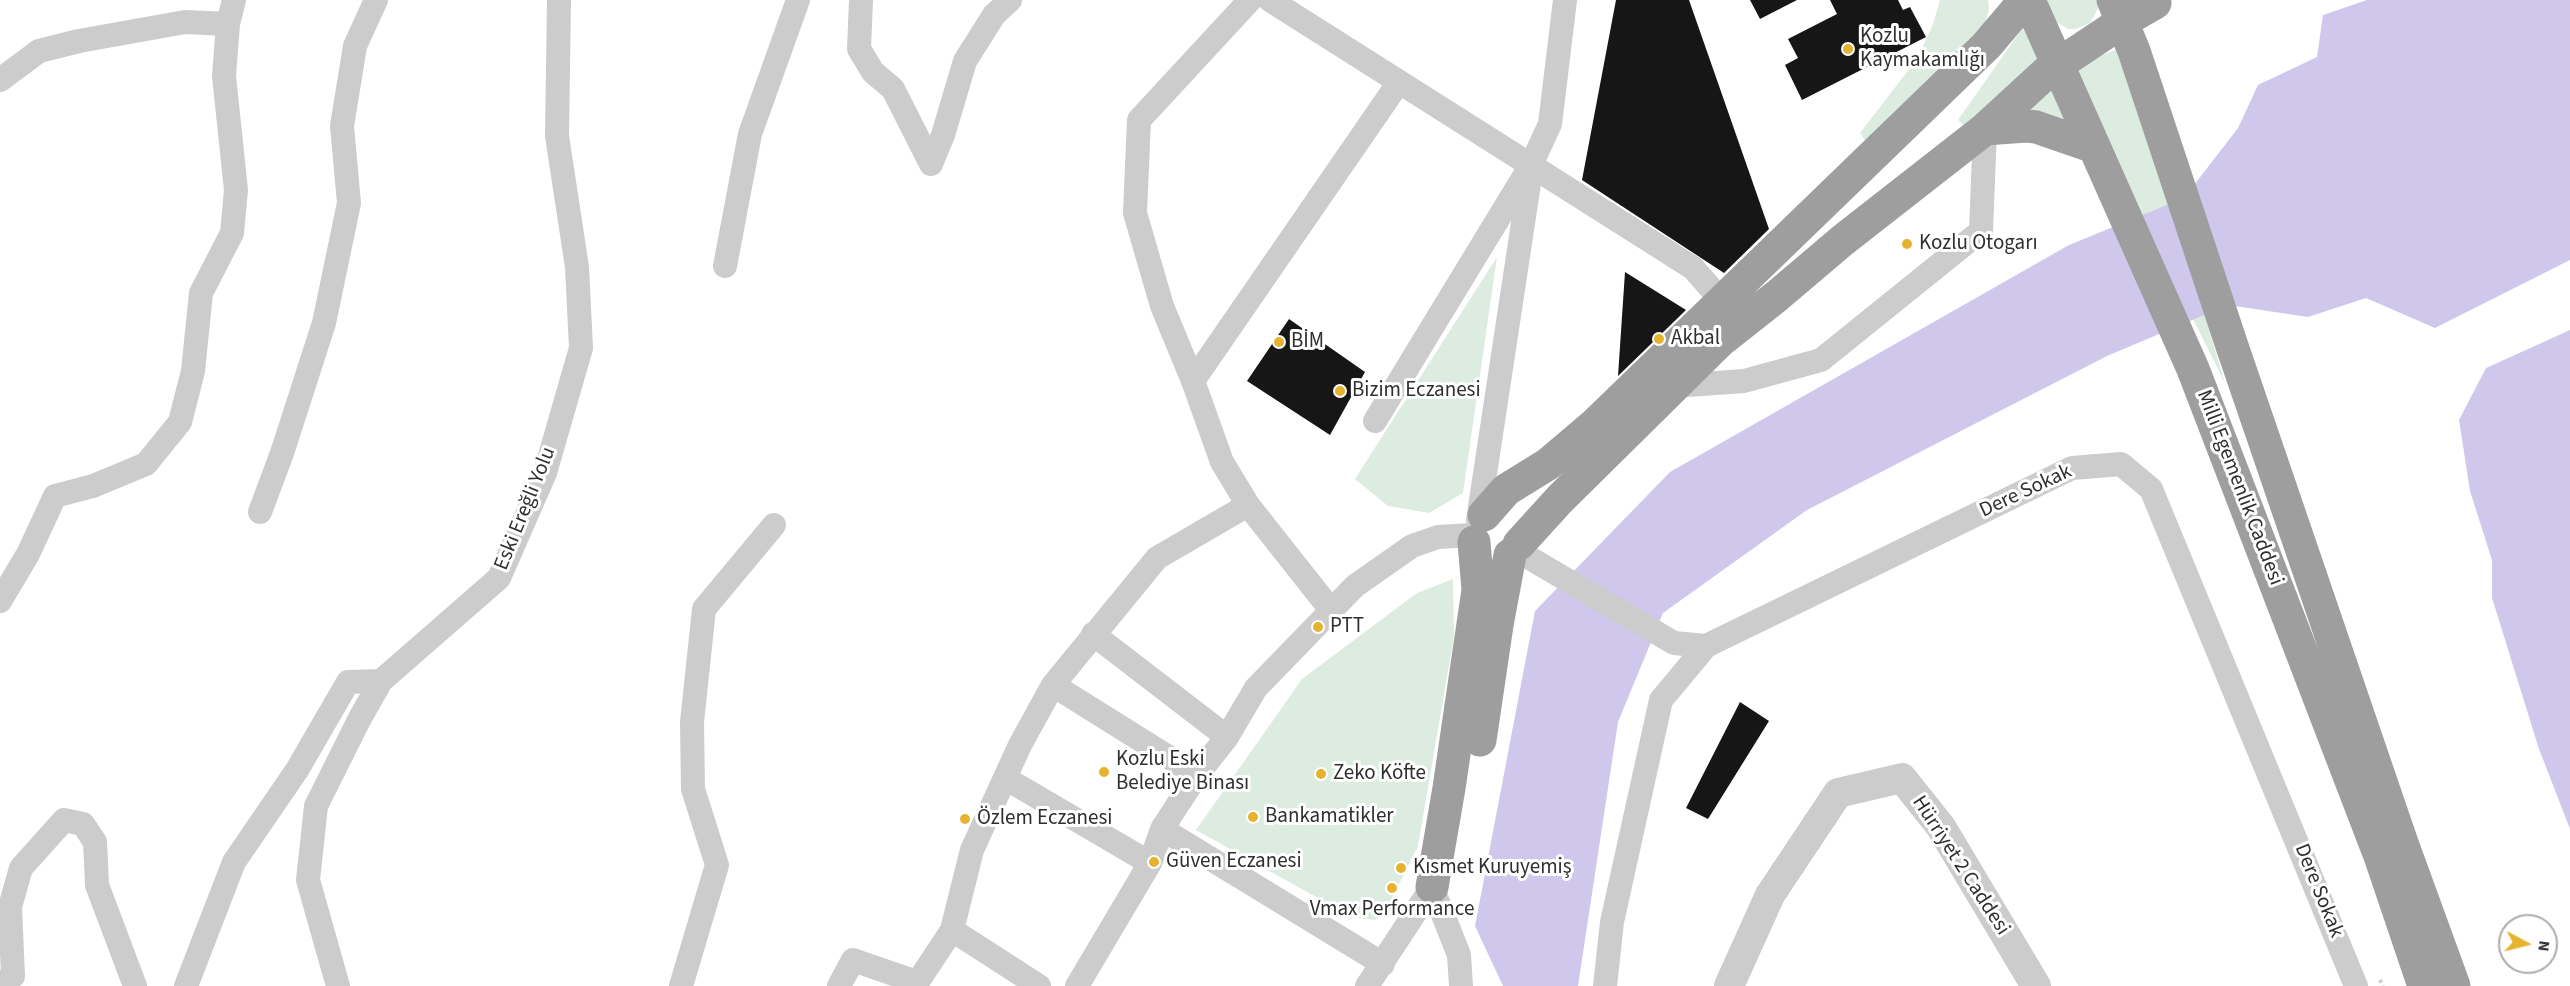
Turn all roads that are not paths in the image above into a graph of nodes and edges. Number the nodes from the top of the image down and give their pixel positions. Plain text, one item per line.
1 (234, 0) edge
2 (376, 0) edge
3 (559, 0) edge
4 (798, 0) edge
5 (861, 0) edge
6 (1010, 0) edge
7 (1250, 0) edge
8 (1270, 0) edge
9 (1566, 0) edge
10 (2007, 0) edge
11 (2027, 0) edge
12 (2156, 2) edge
13 (228, 24) junction
14 (2123, 24) edge
15 (1986, 46) junction
16 (2058, 63) junction
17 (0, 80) edge
18 (1400, 82) junction
19 (1985, 129) junction
20 (2101, 160) junction
21 (1531, 165) junction
22 (724, 266) dead end
23 (1721, 300) junction
24 (1193, 381) junction
25 (1673, 386) junction
26 (1375, 421) dead end
27 (1248, 505) junction
28 (260, 512) dead end
29 (774, 525) dead end
30 (1477, 528) junction
31 (1515, 550) junction
32 (0, 601) edge
33 (1331, 610) junction
34 (1093, 634) junction
35 (1706, 646) junction
36 (381, 681) junction
37 (1053, 685) junction
38 (1227, 737) junction
39 (1197, 775) junction
40 (1005, 778) junction
41 (1162, 829) junction
42 (1150, 863) junction
43 (1432, 887) junction
44 (952, 930) junction
45 (1383, 964) junction
46 (0, 984) edge
47 (916, 985) edge
48 (135, 986) edge
49 (186, 986) edge
50 (338, 986) edge
51 (681, 986) edge
52 (839, 986) edge
53 (1039, 986) edge
54 (1077, 986) edge
55 (1367, 986) edge
56 (1461, 986) edge
57 (1605, 986) edge
58 (1729, 986) edge
59 (2036, 986) edge
60 (2356, 986) edge
61 (2424, 986) edge
62 (2454, 986) edge

1 - 13 street
2 - 28 street
3 - 36 street, Eski Ereğli Yolu
4 - 22 street
5 - 6 street
7 - 24 street
8 - 18 street
9 - 21 street
10 - 15 highway
11 - 15 highway
11 - 16 highway, Milli Egemenlik Caddesi
12 - 14 highway
13 - 17 street
13 - 32 street
14 - 16 highway
14 - 62 highway, Milli Egemenlik Caddesi
15 - 23 highway
16 - 19 highway
16 - 20 highway, Milli Egemenlik Caddesi
18 - 21 street
18 - 24 street
19 - 20 highway
19 - 25 highway
19 - 25 street
20 - 61 highway, Milli Egemenlik Caddesi
21 - 23 street
21 - 26 street
21 - 30 street
23 - 30 highway
24 - 27 street
25 - 31 highway
27 - 33 street
27 - 34 street
29 - 51 street
30 - 31 highway
30 - 31 highway
30 - 33 street
30 - 43 highway
31 - 35 street
31 - 43 highway
33 - 38 street
34 - 37 street
34 - 38 street
35 - 57 street
35 - 60 street, Dere Sokak
36 - 49 street
36 - 50 street, Eski Ereğli Yolu
37 - 39 street
37 - 40 street
38 - 39 street
39 - 41 street
40 - 42 street
40 - 44 street
41 - 42 street
41 - 45 street
42 - 54 street
43 - 45 street
43 - 56 street
44 - 47 street
44 - 53 street
45 - 55 street
46 - 48 street
47 - 52 street
58 - 59 street, Hürriyet 2 Caddesi

